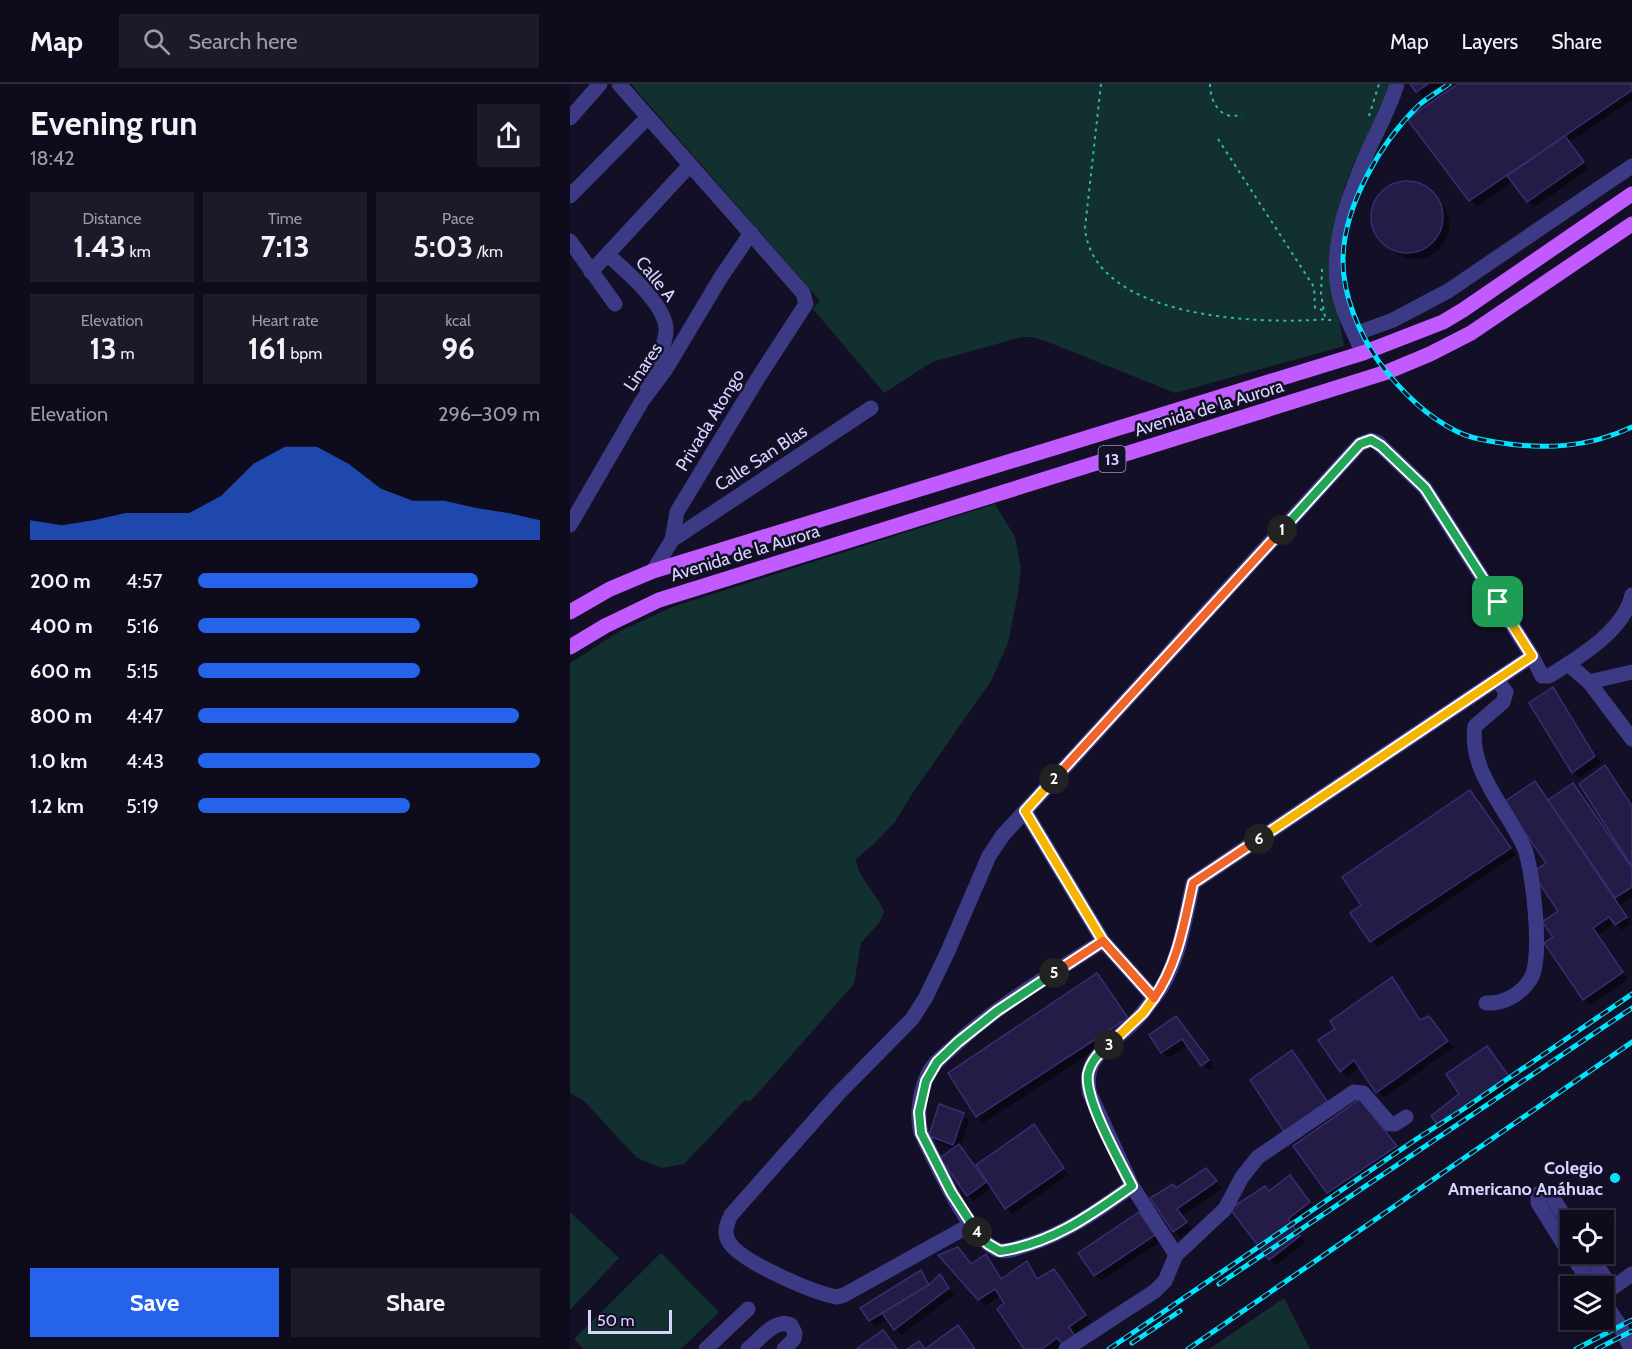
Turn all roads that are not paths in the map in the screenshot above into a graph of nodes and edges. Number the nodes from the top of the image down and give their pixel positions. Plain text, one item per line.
1 (600, 84) edge
2 (619, 84) edge
3 (1397, 84) edge
4 (648, 117) junction
5 (570, 118) edge
6 (690, 165) junction
7 (1632, 166) edge
8 (1632, 194) edge
9 (570, 196) edge
10 (1632, 224) edge
11 (751, 233) junction
12 (570, 241) edge
13 (608, 255) junction
14 (591, 272) junction
15 (615, 304) dead end
16 (1355, 334) junction
17 (1363, 353) junction
18 (642, 401) junction
19 (871, 408) dead end
20 (570, 525) edge
21 (672, 540) junction
22 (652, 571) junction
23 (1632, 595) edge
24 (570, 612) edge
25 (570, 647) edge
26 (1532, 656) junction
27 (1568, 664) junction
28 (1628, 677) edge
29 (1497, 680) junction
30 (1589, 682) junction
31 (1632, 739) edge
32 (1025, 811) junction
33 (1103, 941) junction
34 (1154, 998) junction
35 (1486, 1004) dead end
36 (1406, 1117) dead end
37 (1132, 1186) junction
38 (1560, 1210) edge
39 (972, 1224) junction
40 (1560, 1234) edge
41 (1176, 1255) junction
42 (1632, 1274) edge
43 (1614, 1287) edge
44 (748, 1309) dead end
45 (1614, 1317) edge
46 (706, 1349) edge
47 (748, 1349) edge
48 (784, 1349) edge
49 (1066, 1349) edge
50 (1630, 1349) edge

1 - 5 street
2 - 4 street
3 - 16 street
4 - 6 street
4 - 9 street
6 - 11 street
6 - 13 street
7 - 16 street
8 - 17 main road, Avenida de la Aurora / 13
10 - 25 main road, Avenida de la Aurora / 13
11 - 18 street, Linares
11 - 21 street, Privada Atongo
12 - 14 street
13 - 14 street
13 - 18 street, Calle A
14 - 15 street
16 - 17 street
17 - 22 main road, Avenida de la Aurora / 13
18 - 20 street, Linares
19 - 21 street, Calle San Blas
21 - 22 street, Privada Atongo
22 - 24 main road, Avenida de la Aurora / 13
23 - 27 street
26 - 27 street
26 - 29 street
26 - 32 street
27 - 30 street
28 - 30 street
29 - 34 street
29 - 35 street
30 - 31 street
32 - 33 street
32 - 39 street
33 - 34 street
33 - 39 street
34 - 37 street
36 - 41 street
37 - 39 street
37 - 41 street
38 - 40 street
41 - 49 street
42 - 43 street
44 - 46 street
45 - 50 street
47 - 48 street

